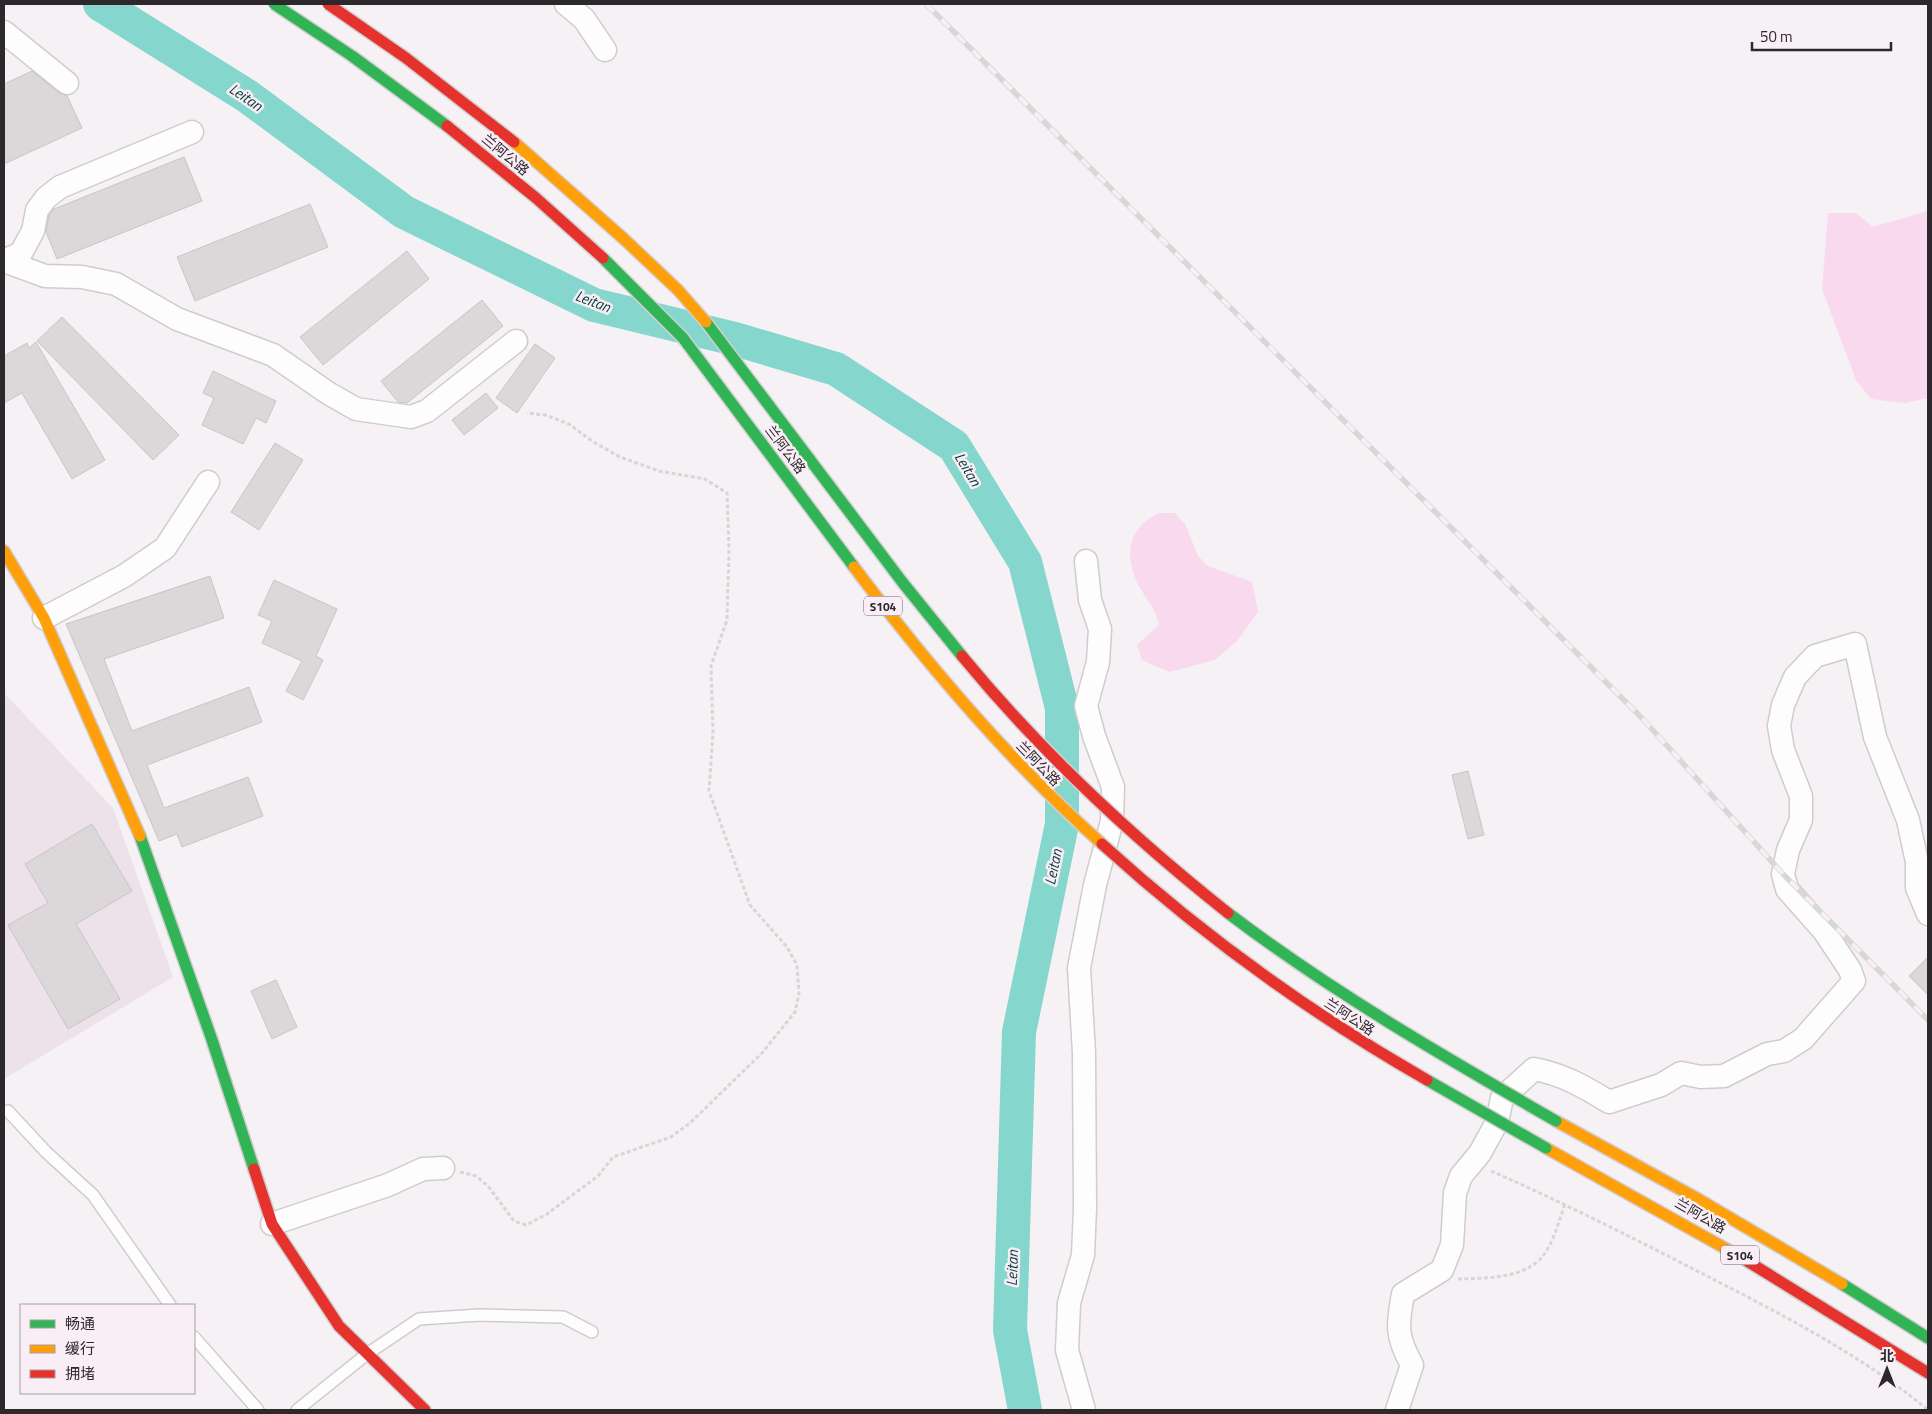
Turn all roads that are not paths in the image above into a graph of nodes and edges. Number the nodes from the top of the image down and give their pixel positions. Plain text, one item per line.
1 (274, 4) edge
2 (328, 4) edge
3 (566, 4) edge
4 (4, 32) edge
5 (605, 50) dead end
6 (67, 84) dead end
7 (192, 132) dead end
8 (516, 341) dead end
9 (208, 482) dead end
10 (6, 559) edge
11 (1086, 561) dead end
12 (44, 618) junction
13 (1928, 914) edge
14 (8, 1111) dead end
15 (443, 1168) road end
16 (272, 1224) junction
17 (169, 1304) edge
18 (592, 1332) dead end
19 (195, 1338) edge
20 (1928, 1338) edge
21 (367, 1354) junction
22 (1928, 1373) edge
23 (258, 1410) edge
24 (297, 1410) edge
25 (424, 1410) edge
26 (1084, 1410) edge
27 (1397, 1410) edge

1 - 22 main road, 兰阿公路 / S104, bridge
2 - 20 main road, 兰阿公路 / S104, bridge
3 - 5 street
4 - 6 street
7 - 8 street
9 - 12 street
10 - 12 main road
11 - 26 street
12 - 16 main road
13 - 27 street
14 - 17 lane
15 - 16 street
16 - 21 main road
18 - 21 lane
19 - 23 lane
21 - 24 lane
21 - 25 main road

